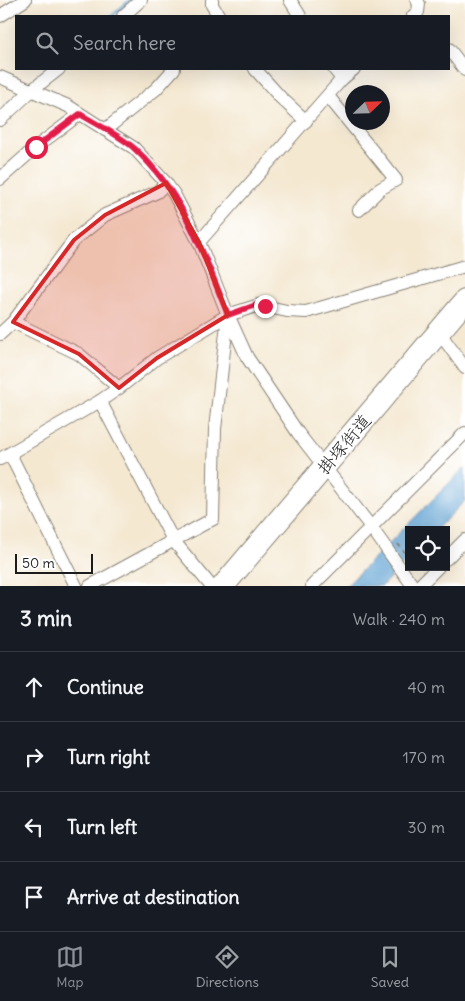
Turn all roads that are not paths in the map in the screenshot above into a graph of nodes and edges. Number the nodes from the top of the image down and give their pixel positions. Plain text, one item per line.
1 (25, 0) edge
2 (141, 0) edge
3 (212, 0) edge
4 (290, 0) edge
5 (124, 15) edge
6 (218, 15) edge
7 (299, 15) edge
8 (0, 16) edge
9 (450, 50) edge
10 (58, 70) edge
11 (173, 70) edge
12 (256, 70) edge
13 (351, 70) edge
14 (465, 70) edge
15 (338, 74) edge
16 (0, 77) edge
17 (32, 90) junction
18 (328, 96) junction
19 (80, 114) junction
20 (0, 120) edge
21 (306, 122) junction
22 (105, 130) junction
23 (0, 179) edge
24 (166, 184) junction
25 (359, 210) dead end
26 (198, 242) junction
27 (465, 266) edge
28 (465, 302) edge
29 (228, 315) junction
30 (5, 327) edge
31 (439, 332) junction
32 (465, 368) edge
33 (119, 388) junction
34 (100, 401) junction
35 (465, 433) edge
36 (5, 456) edge
37 (324, 467) junction
38 (371, 527) junction
39 (173, 540) junction
40 (465, 540) edge
41 (450, 554) edge
42 (434, 571) edge
43 (410, 581) edge
44 (76, 586) edge
45 (90, 586) edge
46 (211, 586) edge
47 (223, 586) edge
48 (312, 586) edge
49 (419, 586) edge

1 - 8 street
2 - 5 street
3 - 6 street
4 - 7 street
9 - 14 street
10 - 17 street
11 - 22 street
12 - 21 street
13 - 15 street
15 - 18 street
16 - 17 street
17 - 19 street
17 - 20 street
18 - 21 street
18 - 25 street
19 - 22 street
19 - 23 street
21 - 26 street
22 - 24 street
24 - 26 street
24 - 30 street
26 - 29 street
27 - 29 street
28 - 31 highway, 掛塚街道
29 - 33 street
29 - 37 street
29 - 39 street
30 - 33 street
31 - 32 street
31 - 37 highway, 掛塚街道
33 - 34 street
34 - 36 street
34 - 39 street
35 - 38 street
36 - 44 street
37 - 38 street
37 - 47 highway, 掛塚街道
38 - 43 street
38 - 48 street
39 - 45 street
39 - 46 street
40 - 41 street
42 - 49 street

